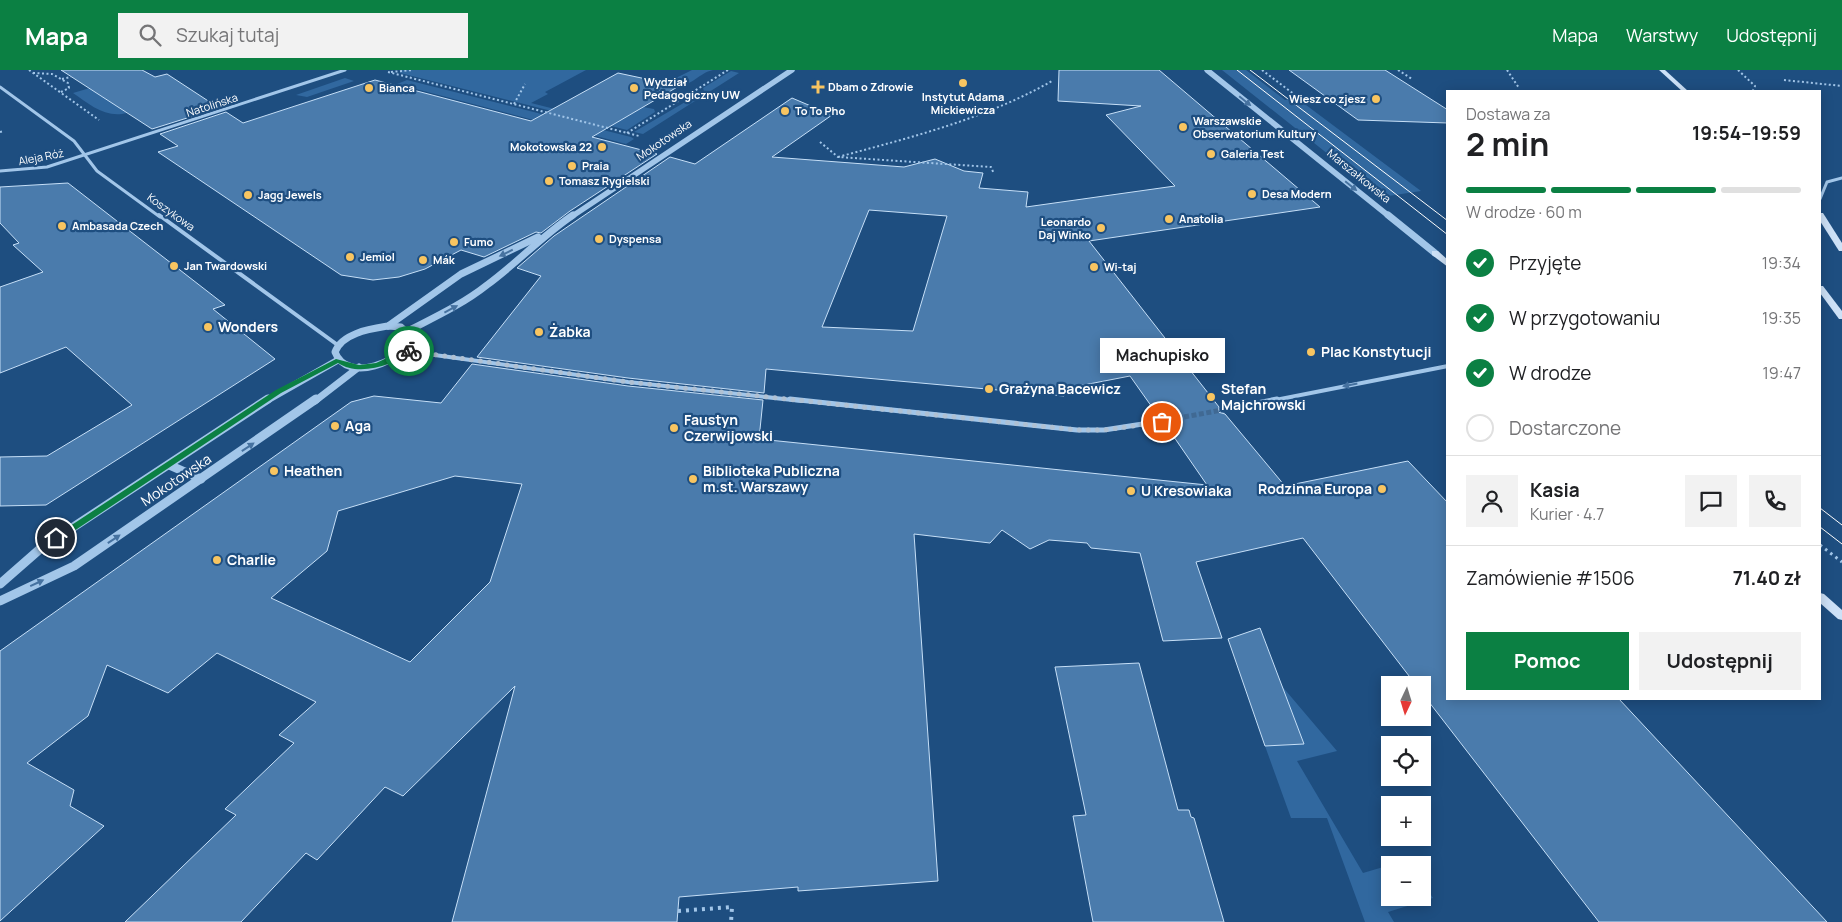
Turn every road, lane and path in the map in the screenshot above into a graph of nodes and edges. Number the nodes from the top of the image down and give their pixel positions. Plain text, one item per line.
1 (28, 70) edge
2 (345, 70) edge
3 (413, 70) edge
4 (728, 70) edge
5 (792, 70) edge
6 (1207, 70) edge
7 (1262, 70) edge
8 (1398, 70) edge
9 (1507, 70) edge
10 (1662, 70) edge
11 (1738, 70) edge
12 (33, 73) junction
13 (71, 76) dead end
14 (62, 79) junction
15 (1412, 79) dead end
16 (1784, 80) dead end
17 (1052, 81) dead end
18 (526, 84) dead end
19 (1842, 86) edge
20 (0, 87) edge
21 (1519, 88) dead end
22 (1681, 90) edge
23 (1753, 90) dead end
24 (60, 92) junction
25 (1314, 99) dead end
26 (514, 104) junction
27 (100, 120) dead end
28 (4, 131) dead end
29 (0, 132) edge
30 (627, 133) junction
31 (634, 135) dead end
32 (820, 142) dead end
33 (85, 155) junction
34 (838, 157) junction
35 (0, 171) edge
36 (994, 174) dead end
37 (1842, 178) edge
38 (1821, 197) edge
39 (1821, 217) edge
40 (550, 232) junction
41 (1842, 249) edge
42 (1435, 253) junction
43 (1446, 253) edge
44 (1446, 263) edge
45 (1821, 289) edge
46 (1842, 317) edge
47 (388, 326) junction
48 (408, 331) junction
49 (339, 346) junction
50 (406, 350) junction
51 (338, 360) junction
52 (1446, 366) edge
53 (359, 367) junction
54 (1222, 410) tunnel mouth
55 (1162, 422) tunnel mouth
56 (169, 465) junction
57 (202, 479) junction
58 (1821, 546) edge
59 (1842, 562) edge
60 (0, 584) edge
61 (1821, 598) edge
62 (0, 600) edge
63 (1842, 616) edge
64 (678, 911) dead end
65 (732, 922) edge

1 - 12 path
2 - 33 street, Natolińska
3 - 26 path
4 - 30 path
5 - 40 street, Mokotowska
6 -> 42 street, Marszałkowska
7 - 25 path
8 - 15 path
9 - 21 path
10 - 22 main road
11 - 23 path
12 - 14 path
12 - 24 path
13 - 14 path
14 - 24 path
16 - 19 path
17 - 34 path
18 - 26 path
20 - 33 street, Koszykowa
24 - 27 path
26 - 30 path
28 - 29 path
30 - 31 path
32 - 34 path
33 - 35 street, Aleja Róż
33 - 49 street, Koszykowa
34 - 36 path
37 - 38 street
39 - 41 main road
40 -> 47 street, Mokotowska
48 -> 40 street, Mokotowska
42 - 43 main road
42 - 44 main road, Marszałkowska
45 - 46 main road
47 - 48 street
47 - 49 street
48 - 50 street
49 - 51 street
50 - 53 street
50 - 55 street
51 - 53 street
51 - 56 street, Mokotowska
52 -> 54 street
57 -> 53 street, Mokotowska
56 - 57 street
56 - 60 street, Mokotowska
62 -> 57 street, Mokotowska
58 - 59 path
61 - 63 main road
64 - 65 path

